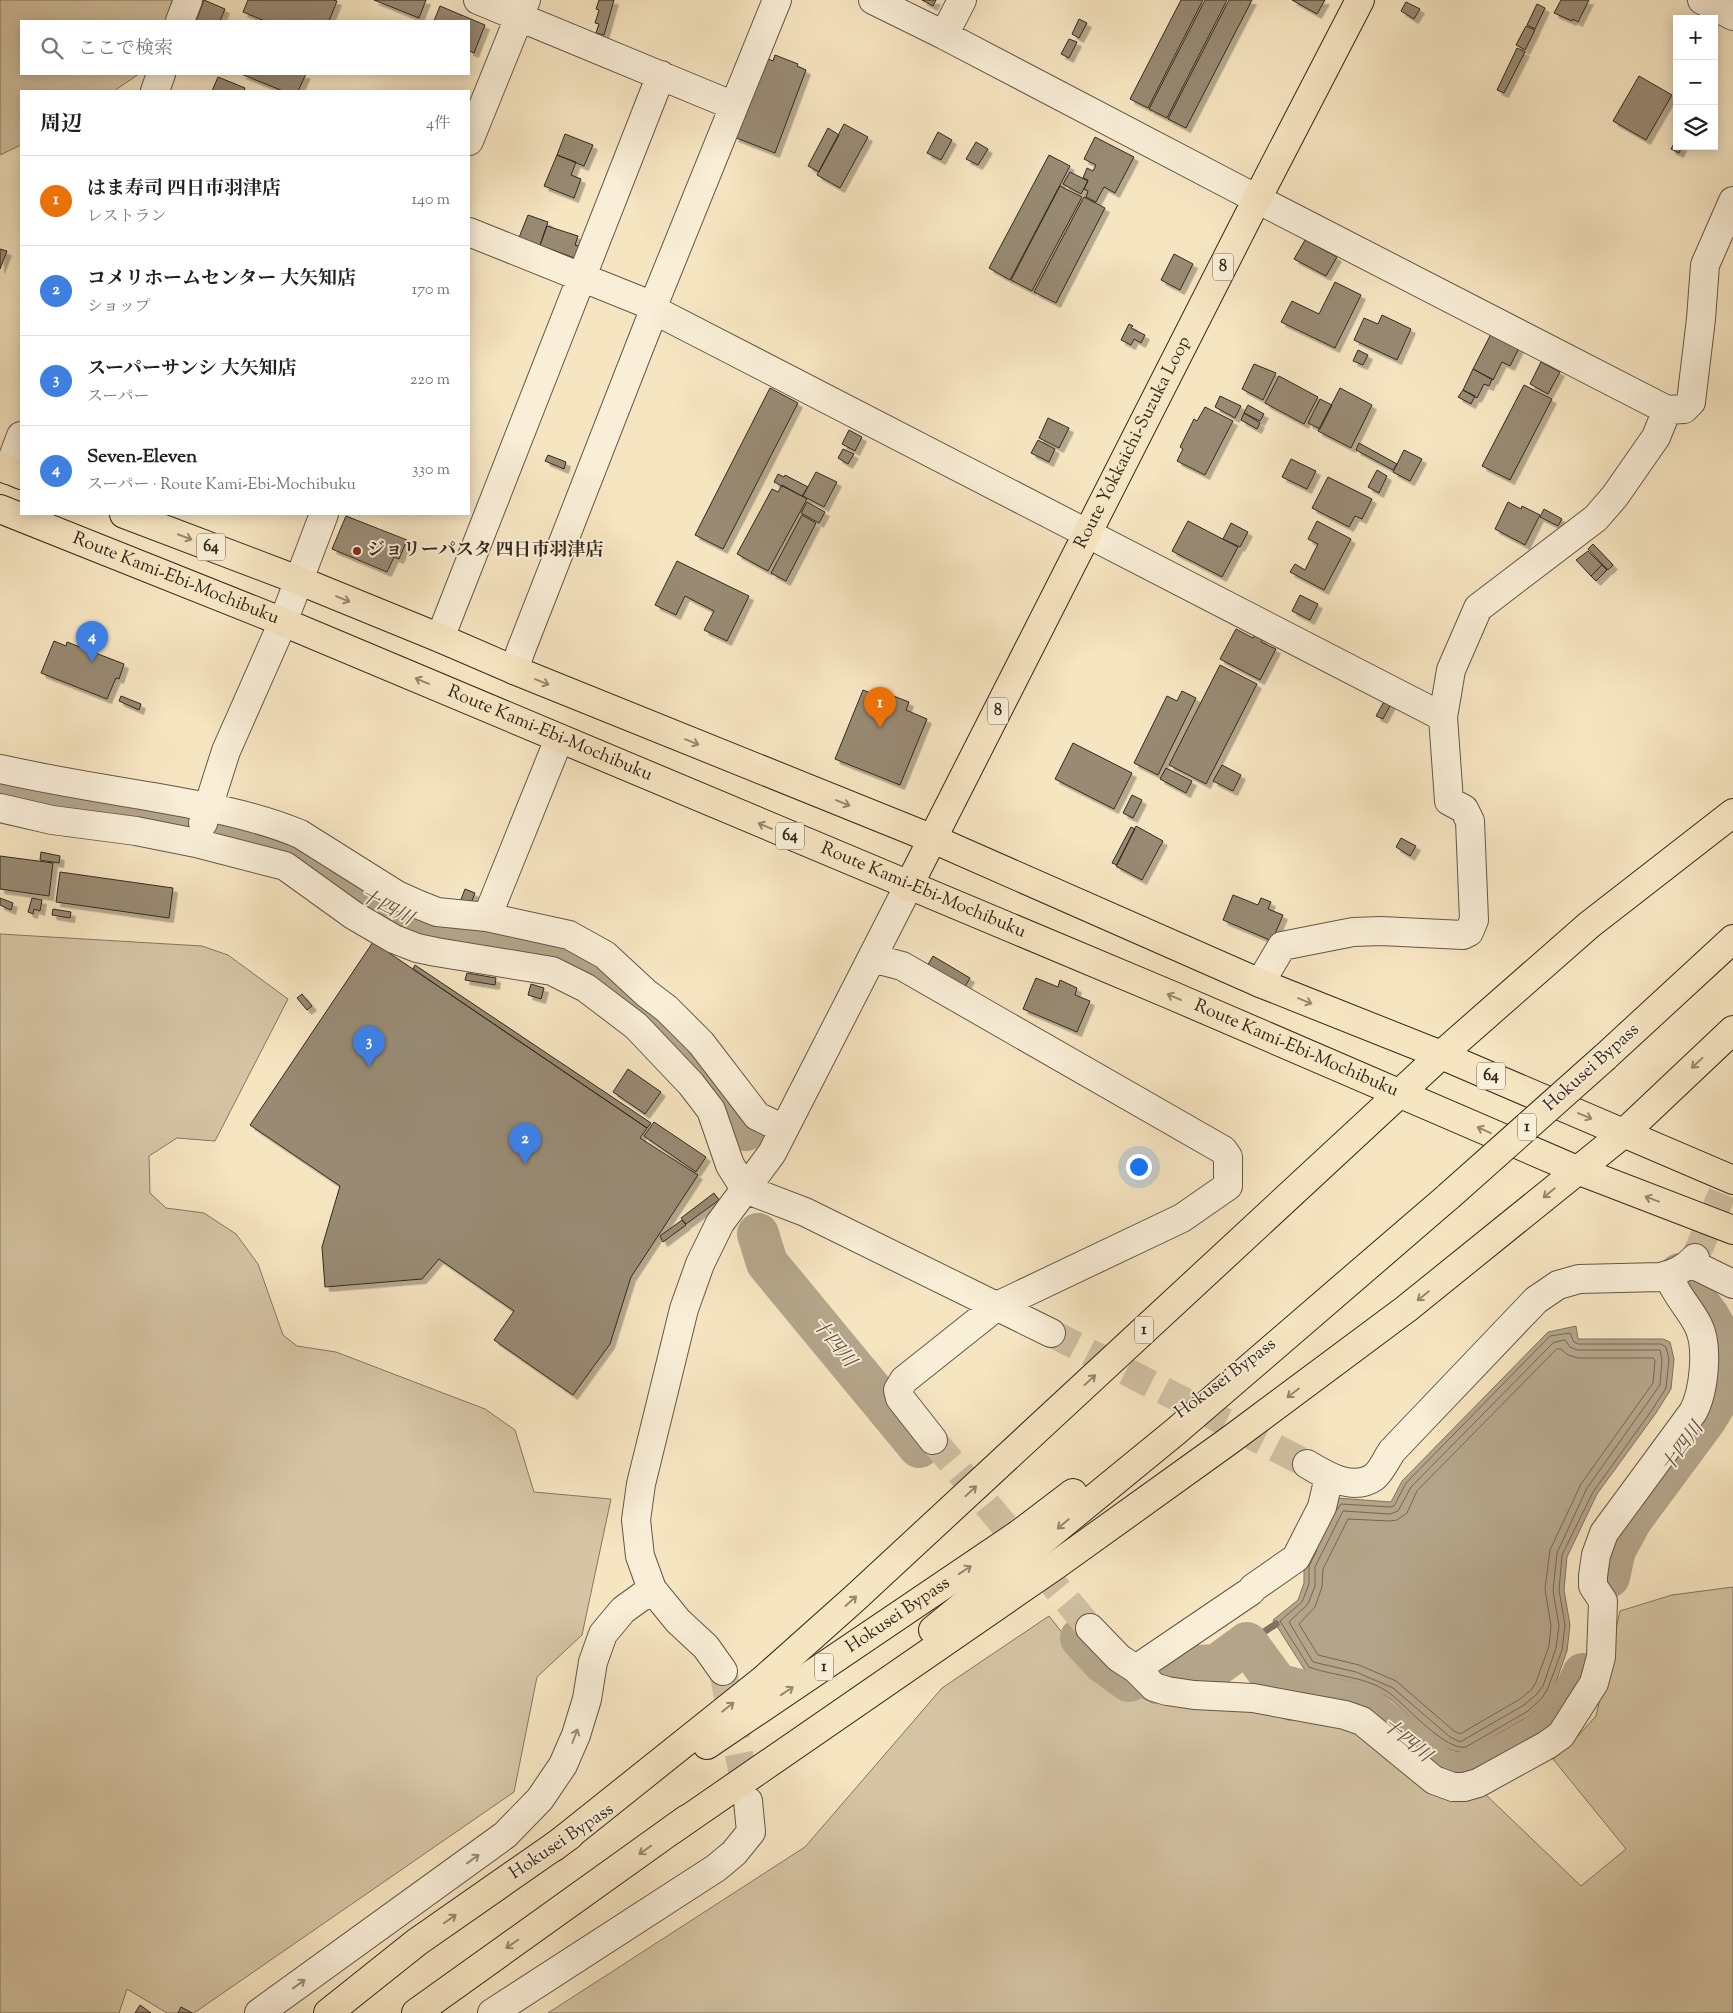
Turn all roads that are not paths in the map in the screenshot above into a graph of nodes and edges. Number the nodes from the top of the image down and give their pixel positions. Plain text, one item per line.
1 (188, 0) edge
2 (478, 0) edge
3 (777, 0) edge
4 (872, 0) edge
5 (962, 0) edge
6 (1360, 0) edge
7 (1702, 0) edge
8 (522, 8) edge
9 (1733, 16) edge
10 (180, 20) edge
11 (944, 35) junction
12 (162, 75) edge
13 (660, 75) junction
14 (155, 90) edge
15 (734, 106) junction
16 (470, 138) edge
17 (1257, 199) junction
18 (1733, 201) edge
19 (470, 232) edge
20 (582, 277) junction
21 (653, 308) junction
22 (1667, 410) junction
23 (20, 439) edge
24 (10, 470) edge
25 (0, 509) edge
26 (127, 515) edge
27 (324, 515) edge
28 (1087, 534) junction
29 (298, 580) junction
30 (283, 622) junction
31 (440, 638) junction
32 (514, 670) junction
33 (1442, 717) junction
34 (559, 739) junction
35 (0, 769) edge
36 (0, 808) edge
37 (207, 809) junction
38 (1733, 813) edge
39 (933, 839) junction
40 (196, 842) junction
41 (908, 887) junction
42 (487, 917) junction
43 (1733, 940) edge
44 (872, 958) junction
45 (1260, 983) junction
46 (614, 987) junction
47 (1733, 1030) edge
48 (1441, 1055) junction
49 (1399, 1093) junction
50 (784, 1130) junction
51 (1624, 1133) junction
52 (1576, 1170) junction
53 (1733, 1180) edge
54 (745, 1189) junction
55 (1733, 1230) edge
56 (1682, 1267) junction
57 (1733, 1284) edge
58 (997, 1306) junction
59 (1314, 1312) junction
60 (1051, 1333) tunnel mouth
61 (933, 1440) tunnel mouth
62 (652, 1589) junction
63 (1090, 1628) tunnel mouth
64 (1136, 1669) junction
65 (723, 1671) tunnel mouth
66 (748, 1801) tunnel mouth
67 (672, 1830) junction
68 (554, 1847) junction
69 (417, 1942) junction
70 (259, 2013) edge
71 (317, 2013) edge
72 (328, 2013) edge
73 (416, 2013) edge
74 (492, 2013) edge

1 - 10 street
2 - 8 street
3 - 15 street
4 - 11 street
5 - 11 street
6 - 17 main road, Route Yokkaichi-Suzuka Loop / 8
7 - 9 street
8 - 13 street
8 - 16 street
11 - 17 street
12 - 14 street
13 - 15 street
13 - 20 street
15 - 21 street
17 - 22 street
17 - 28 main road, Route Yokkaichi-Suzuka Loop / 8
18 - 22 street
19 - 20 street
20 - 21 street
20 - 31 street
21 - 28 street
21 - 32 street
22 - 33 street
23 - 24 street
25 - 30 main road, Route Kami-Ebi-Mochibuku / 64
26 -> 29 main road, 64
27 - 29 street
28 - 33 street
28 - 39 main road, Route Yokkaichi-Suzuka Loop / 8
29 - 30 street
29 -> 31 main road, 64
34 -> 30 main road, Route Kami-Ebi-Mochibuku / 64
30 - 37 street
31 - 32 main road, 64
32 -> 39 main road, 64
33 - 45 street
41 -> 34 main road, Route Kami-Ebi-Mochibuku / 64
34 - 42 street
35 - 37 street
36 - 40 street
37 - 40 street
37 - 42 street
38 - 48 main road, 1
39 - 41 main road, Route Yokkaichi-Suzuka Loop / 8
39 - 45 main road, 64
40 - 46 street
41 - 44 street
49 -> 41 main road, Route Kami-Ebi-Mochibuku / 64
42 - 46 street
43 - 59 main road, Hokusei Bypass / 1, bridge
44 - 50 street
44 - 58 street
45 -> 48 main road, 64
46 - 50 street
46 - 54 street
47 -> 51 main road, 1
48 - 49 main road, 1
48 -> 51 main road, 64
52 -> 49 main road, Route Kami-Ebi-Mochibuku / 64
68 -> 49 main road, 1
50 - 54 street
51 - 52 main road, 1
51 - 53 main road, 64
55 -> 52 main road, Route Kami-Ebi-Mochibuku / 64
52 -> 67 main road, 1
54 - 58 street
54 - 62 street
56 - 57 street
56 - 64 street
56 - 64 street
58 - 60 street
58 - 61 street
59 -> 67 main road, Hokusei Bypass / 1
68 -> 59 main road, Hokusei Bypass / 1
62 - 65 street
70 -> 62 street
63 - 64 street
66 - 74 street
67 -> 73 main road, Hokusei Bypass / 1
69 -> 68 main road, Hokusei Bypass / 1
69 - 71 main road
69 - 72 main road, Hokusei Bypass / 1

